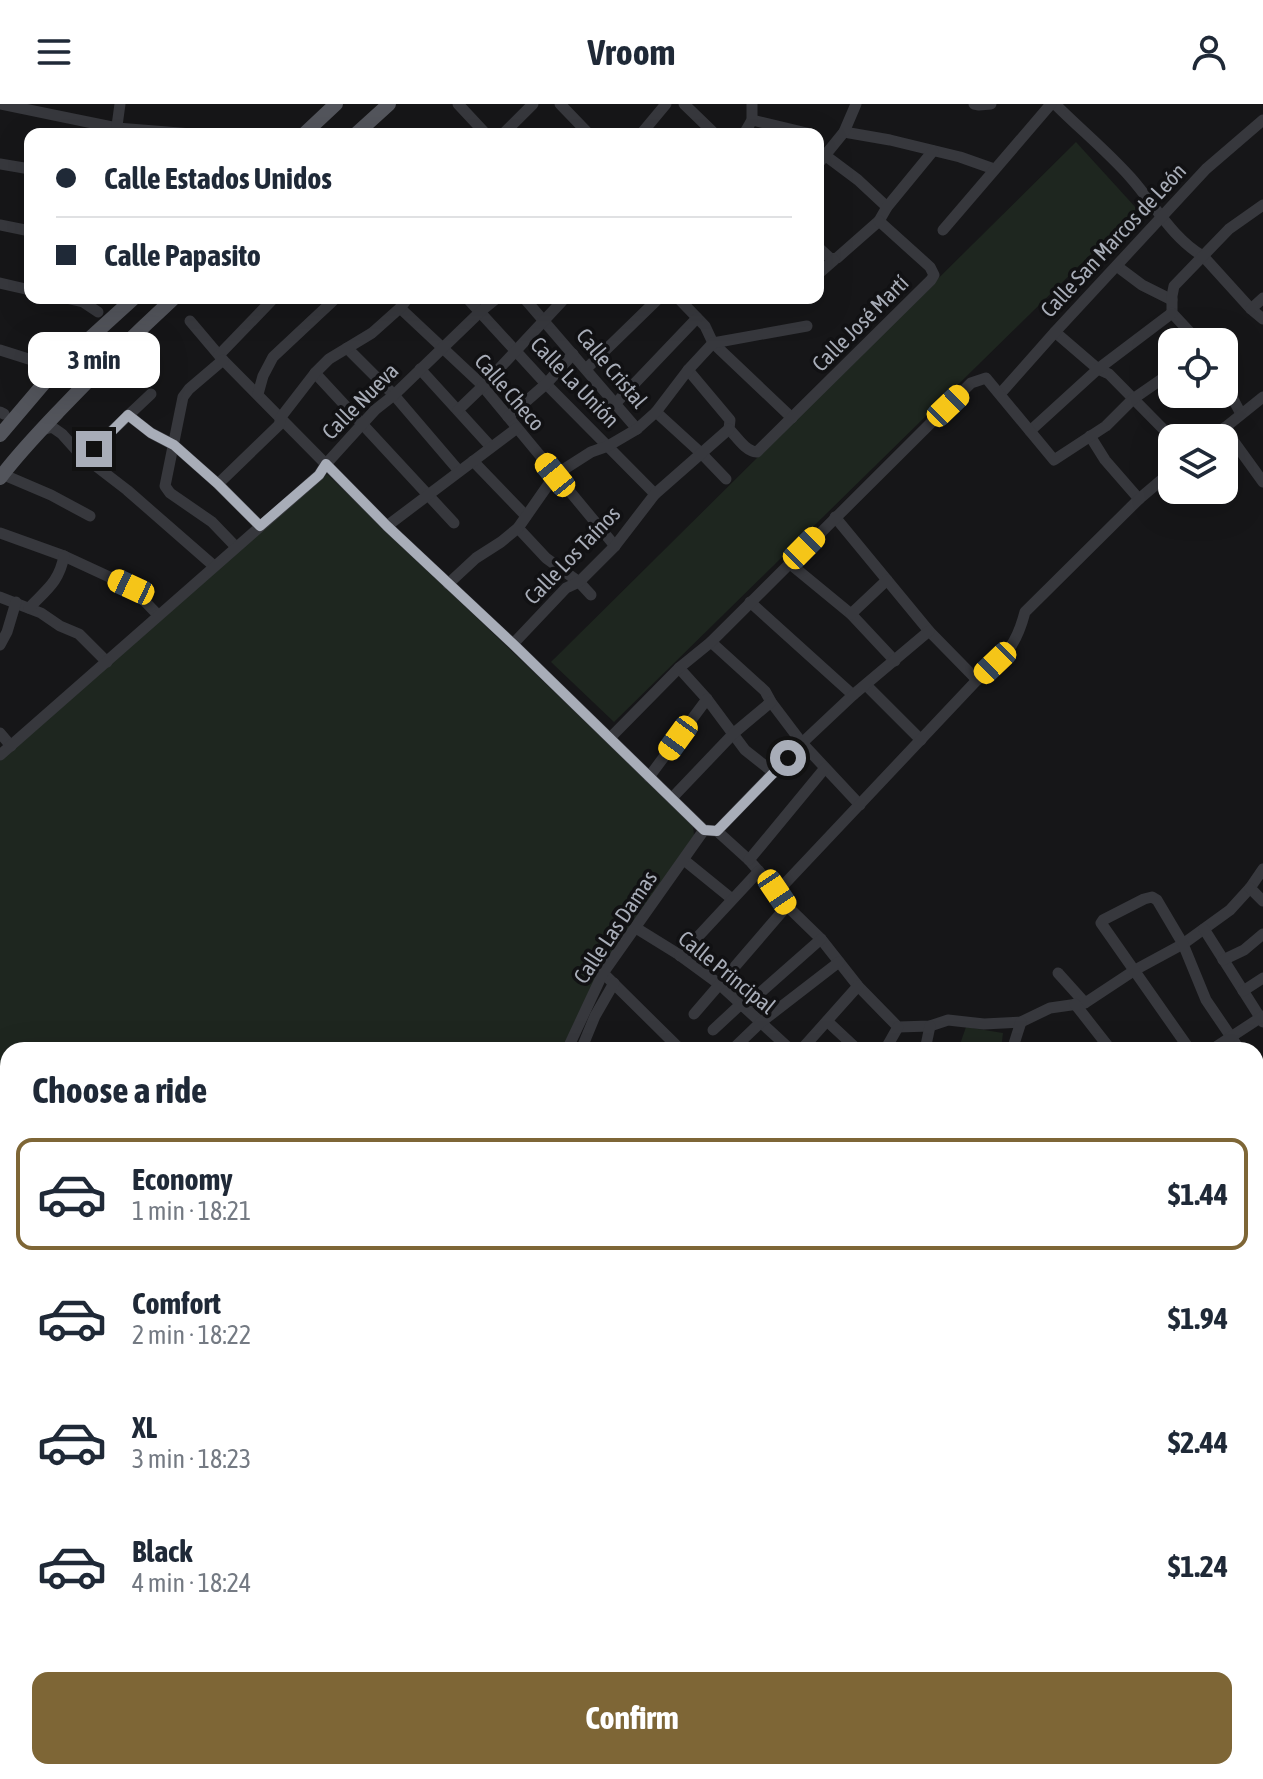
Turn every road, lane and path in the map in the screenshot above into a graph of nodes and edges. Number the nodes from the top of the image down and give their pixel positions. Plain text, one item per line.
1 (0, 104) edge
2 (120, 104) edge
3 (389, 104) edge
4 (458, 104) edge
5 (533, 104) edge
6 (560, 104) edge
7 (666, 104) edge
8 (684, 104) edge
9 (752, 104) edge
10 (856, 104) edge
11 (974, 104) edge
12 (991, 104) edge
13 (1053, 104) edge
14 (333, 105) edge
15 (752, 120) junction
16 (1263, 120) edge
17 (104, 128) edge
18 (117, 128) edge
19 (310, 128) edge
20 (363, 128) edge
21 (480, 128) edge
22 (513, 128) edge
23 (583, 128) edge
24 (646, 128) edge
25 (709, 128) edge
26 (747, 128) edge
27 (786, 128) edge
28 (824, 136) edge
29 (841, 136) junction
30 (933, 151) junction
31 (824, 157) edge
32 (824, 161) edge
33 (0, 164) edge
34 (24, 168) edge
35 (994, 169) junction
36 (1263, 205) edge
37 (887, 207) junction
38 (1162, 217) junction
39 (879, 221) junction
40 (0, 225) edge
41 (24, 230) edge
42 (943, 230) dead end
43 (824, 252) edge
44 (1203, 256) junction
45 (832, 259) junction
46 (1118, 267) junction
47 (824, 268) edge
48 (0, 283) edge
49 (24, 289) edge
50 (1263, 298) edge
51 (89, 304) edge
52 (127, 304) edge
53 (168, 304) edge
54 (269, 304) edge
55 (330, 304) edge
56 (403, 304) edge
57 (405, 304) edge
58 (473, 304) edge
59 (490, 304) edge
60 (529, 304) edge
61 (559, 304) edge
62 (653, 304) edge
63 (684, 304) edge
64 (1172, 307) junction
65 (1251, 309) junction
66 (481, 311) junction
67 (98, 312) dead end
68 (697, 318) junction
69 (1263, 319) edge
70 (544, 320) junction
71 (190, 321) dead end
72 (807, 326) dead end
73 (1188, 328) edge
74 (1055, 332) junction
75 (713, 343) junction
76 (347, 348) junction
77 (443, 348) junction
78 (0, 350) edge
79 (516, 351) junction
80 (573, 354) junction
81 (221, 357) junction
82 (57, 368) junction
83 (420, 369) junction
84 (586, 369) junction
85 (1098, 369) junction
86 (688, 370) junction
87 (315, 373) junction
88 (1158, 382) edge
89 (546, 384) junction
90 (482, 387) junction
91 (151, 394) dead end
92 (258, 394) junction
93 (1000, 394) junction
94 (394, 395) junction
95 (1263, 397) edge
96 (1133, 399) junction
97 (615, 404) junction
98 (1238, 408) edge
99 (458, 410) junction
100 (656, 412) junction
101 (1241, 414) junction
102 (128, 415) junction
103 (281, 417) junction
104 (508, 417) junction
105 (792, 418) junction
106 (363, 423) junction
107 (1158, 424) edge
108 (1229, 424) edge
109 (517, 428) junction
110 (637, 429) junction
111 (729, 429) junction
112 (41, 430) junction
113 (1030, 431) junction
114 (0, 435) edge
115 (1090, 436) junction
116 (174, 445) junction
117 (608, 446) junction
118 (491, 447) junction
119 (1238, 447) edge
120 (702, 454) junction
121 (87, 458) junction
122 (473, 461) junction
123 (326, 464) junction
124 (459, 471) junction
125 (555, 475) junction
126 (1, 476) edge
127 (726, 479) dead end
128 (1262, 479) edge
129 (1158, 483) edge
130 (218, 484) junction
131 (427, 494) junction
132 (655, 494) junction
133 (1139, 499) junction
134 (90, 516) dead end
135 (526, 516) junction
136 (835, 517) junction
137 (454, 523) dead end
138 (260, 526) junction
139 (387, 526) junction
140 (518, 528) junction
141 (0, 533) edge
142 (615, 546) junction
143 (236, 547) junction
144 (64, 556) junction
145 (789, 563) junction
146 (214, 566) junction
147 (887, 580) junction
148 (579, 582) junction
149 (448, 584) junction
150 (591, 595) dead end
151 (0, 597) edge
152 (16, 602) junction
153 (750, 602) junction
154 (29, 608) junction
155 (851, 614) junction
156 (158, 615) junction
157 (929, 631) junction
158 (711, 642) junction
159 (513, 644) junction
160 (0, 645) edge
161 (895, 661) junction
162 (107, 662) junction
163 (679, 668) junction
164 (977, 680) junction
165 (866, 685) junction
166 (853, 695) junction
167 (707, 699) junction
168 (771, 702) junction
169 (0, 733) edge
170 (734, 733) junction
171 (610, 738) junction
172 (921, 740) junction
173 (802, 743) junction
174 (11, 746) junction
175 (0, 755) edge
176 (825, 768) junction
177 (774, 773) junction
178 (649, 777) junction
179 (672, 798) junction
180 (860, 805) junction
181 (704, 830) junction
182 (717, 831) junction
183 (684, 860) junction
184 (749, 860) junction
185 (1263, 869) edge
186 (759, 871) junction
187 (1250, 888) junction
188 (777, 892) junction
189 (732, 899) junction
190 (1263, 901) edge
191 (787, 906) junction
192 (636, 928) junction
193 (1204, 929) junction
194 (1263, 934) edge
195 (821, 939) junction
196 (1183, 944) junction
197 (680, 956) junction
198 (1223, 960) junction
199 (839, 962) junction
200 (1135, 970) junction
201 (603, 973) junction
202 (1058, 973) dead end
203 (1263, 978) edge
204 (614, 983) junction
205 (719, 984) junction
206 (858, 986) junction
207 (1243, 991) junction
208 (1080, 1004) junction
209 (742, 1006) junction
210 (694, 1014) dead end
211 (1262, 1019) edge
212 (827, 1021) junction
213 (1021, 1022) junction
214 (760, 1023) junction
215 (930, 1026) junction
216 (898, 1027) junction
217 (713, 1030) dead end
218 (1230, 1038) junction
219 (571, 1042) edge
220 (584, 1042) edge
221 (673, 1042) edge
222 (740, 1042) edge
223 (782, 1042) edge
224 (808, 1042) edge
225 (849, 1042) edge
226 (890, 1042) edge
227 (927, 1042) edge
228 (1015, 1042) edge
229 (1106, 1042) edge
230 (1184, 1042) edge
231 (1224, 1042) edge
232 (1233, 1042) edge

1 - 17 street
2 - 18 street
3 - 20 main road
4 - 21 street
5 - 22 street
6 - 23 street
7 - 24 street
8 - 25 street
9 - 15 street
10 - 29 street
11 - 12 street
13 - 35 street
13 - 38 street
14 - 19 main road
15 - 26 street
15 - 27 street
16 - 38 street, Calle San Marcos de León
28 - 29 street
29 - 30 street
29 - 31 street
30 - 35 street
30 - 37 street
32 - 37 street
33 - 34 street
35 - 42 street
36 - 44 street
37 - 39 street
38 - 44 street
38 - 46 street, Calle San Marcos de León
39 - 45 street
39 - 105 street, Calle José Martí
40 - 41 street
43 - 45 street
44 - 64 street
44 - 65 street
45 - 47 street
46 - 64 street
46 - 74 street, Calle San Marcos de León
48 - 49 street
50 - 65 street
51 - 67 street
52 - 82 main road
53 - 112 main road
54 - 81 street
55 - 92 street
56 - 76 street
57 - 77 street, Calle Checo
58 - 66 street, Calle La Unión
59 - 66 street, Calle Nueva
60 - 70 street, Calle Cristal
61 - 70 street
62 - 84 street
63 - 68 street
64 - 73 street
64 - 85 street
65 - 69 street
66 - 77 street, Calle Nueva
66 - 79 street, Calle La Unión
68 - 75 street
68 - 97 street
70 - 79 street
70 - 80 street, Calle Cristal
71 - 81 street
72 - 75 street
74 - 85 street
74 - 93 street, Calle San Marcos de León
75 - 86 street
75 - 105 street
76 - 87 street
76 - 94 street
77 - 83 street, Calle Nueva
77 - 90 street, Calle Checo
78 - 82 street
79 - 89 street, Calle La Unión
79 - 90 street
80 - 84 street, Calle Cristal
80 - 89 street
81 - 92 street
81 - 116 street
82 - 114 main road
83 - 94 street, Calle Nueva
83 - 99 street
84 - 97 street, Calle Cristal
85 - 96 street
85 - 113 street
86 - 100 street
86 - 111 street
87 - 103 street
87 - 106 street
88 - 96 street
89 - 104 street
89 - 117 street, Calle La Unión
90 - 99 street
90 - 104 street, Calle Checo
91 - 102 street
92 - 103 street
93 - 113 street
93 - 136 street
94 - 106 street, Calle Nueva
94 - 124 street
95 - 101 street
96 - 107 street
96 - 115 street
97 - 110 street, Calle Cristal
98 - 101 street
99 - 118 street
100 - 110 street
100 - 120 street
101 - 108 street
102 - 116 street
102 - 121 street
103 - 123 street
103 - 130 street
104 - 109 street, Calle Checo
105 - 111 street, Calle José Martí
106 - 123 street, Calle Nueva
106 - 131 street
109 - 118 street
109 - 125 street, Calle Checo
110 - 117 street
111 - 120 street, Calle Los Taínos
112 - 121 street
112 - 126 main road
113 - 115 street
115 - 133 street
116 - 130 street
116 - 143 street
117 - 125 street
117 - 132 street, Calle La Unión
118 - 122 street
119 - 128 street
120 - 127 street
120 - 132 street, Calle Los Taínos
121 - 146 street
122 - 124 street
122 - 135 street
123 - 138 street, Calle Nueva
123 - 139 street
124 - 131 street
125 - 135 street
125 - 142 street, Calle Checo
126 - 134 street
129 - 133 street
130 - 138 street
131 - 137 street
131 - 139 street
132 - 142 street, Calle Los Taínos
133 - 164 street
135 - 140 street
136 - 145 street
136 - 147 street
138 - 143 street, Calle Nueva
139 - 149 street
140 - 148 street
140 - 149 street
141 - 144 street
142 - 148 street, Calle Los Taínos
143 - 146 street, Calle Nueva
144 - 154 street
144 - 156 street
145 - 153 street
145 - 155 street
146 - 156 street, Calle Nueva
147 - 155 street
147 - 157 street
148 - 150 street
148 - 159 street, Calle Los Taínos
149 - 159 street
151 - 152 street
152 - 154 street
152 - 160 street
153 - 158 street
153 - 166 street
154 - 162 street
155 - 161 street
156 - 162 street, Calle Nueva
157 - 161 street
157 - 164 street
158 - 163 street
158 - 168 street
159 - 171 street
161 - 165 street
162 - 174 street, Calle Nueva
163 - 167 street
163 - 171 street
164 - 172 street
165 - 166 street
165 - 172 street
166 - 173 street
167 - 170 street
167 - 178 street
168 - 170 street
168 - 173 street
169 - 174 street
170 - 177 street
170 - 179 street
171 - 178 street
172 - 180 street
173 - 176 street
173 - 177 street
174 - 175 street, Calle Nueva
176 - 180 street
176 - 184 street
177 - 182 street
178 - 179 street
179 - 181 street
180 - 188 street
181 - 182 street
181 - 183 street, Calle Las Damas
182 - 184 street
183 - 189 street
183 - 192 street, Calle Las Damas
184 - 186 street
185 - 187 street
186 - 188 street
186 - 189 street
187 - 190 street
187 - 193 street
188 - 191 street
189 - 197 street
191 - 195 street
191 - 205 street
192 - 197 street, Calle Principal
192 - 201 street, Calle Las Damas
193 - 196 street
193 - 198 street
194 - 198 street
195 - 199 street
195 - 209 street
196 - 200 street
196 - 200 street
196 - 218 street
197 - 205 street, Calle Principal
198 - 207 street
199 - 206 street
199 - 214 street
200 - 208 street
200 - 230 street
201 - 204 street
201 - 219 street, Calle Las Damas
202 - 208 street
203 - 207 street
204 - 220 street
204 - 221 street
205 - 209 street, Calle Principal
205 - 210 street
206 - 212 street
206 - 216 street
207 - 211 street
208 - 213 street
208 - 229 street
209 - 214 street, Calle Principal
209 - 217 street
211 - 218 street
212 - 224 street
212 - 225 street
213 - 215 street
213 - 228 street
214 - 222 street
214 - 223 street, Calle Principal
215 - 216 street
215 - 227 street
216 - 226 street
218 - 231 street
218 - 232 street

